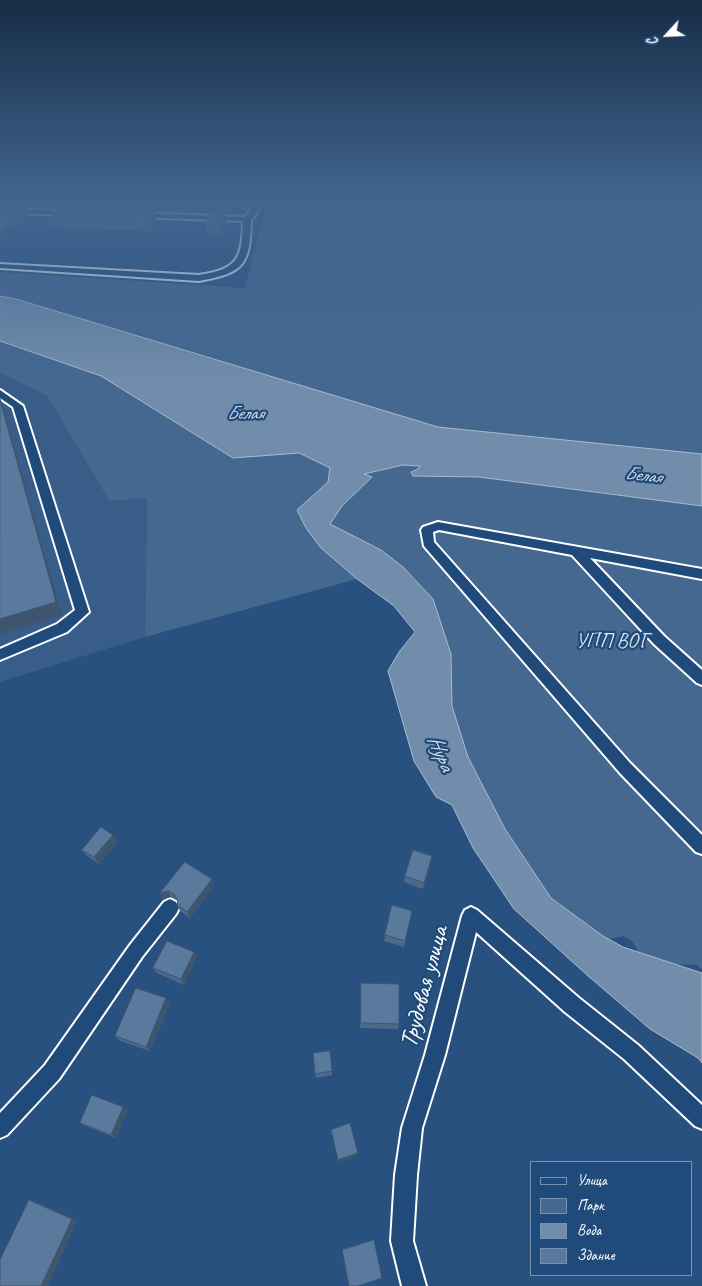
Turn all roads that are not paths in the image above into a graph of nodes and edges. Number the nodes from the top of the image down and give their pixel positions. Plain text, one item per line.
1 (241, 261) edge
2 (0, 266) edge
3 (0, 393) edge
4 (576, 551) junction
5 (702, 574) edge
6 (0, 655) edge
7 (702, 679) edge
8 (702, 846) edge
9 (170, 908) dead end
10 (702, 1120) edge
11 (0, 1128) edge
12 (414, 1286) edge

1 - 2 street
3 - 6 street
4 - 5 street
4 - 7 street
4 - 8 street
9 - 11 street
10 - 12 street, Трудовая улица

